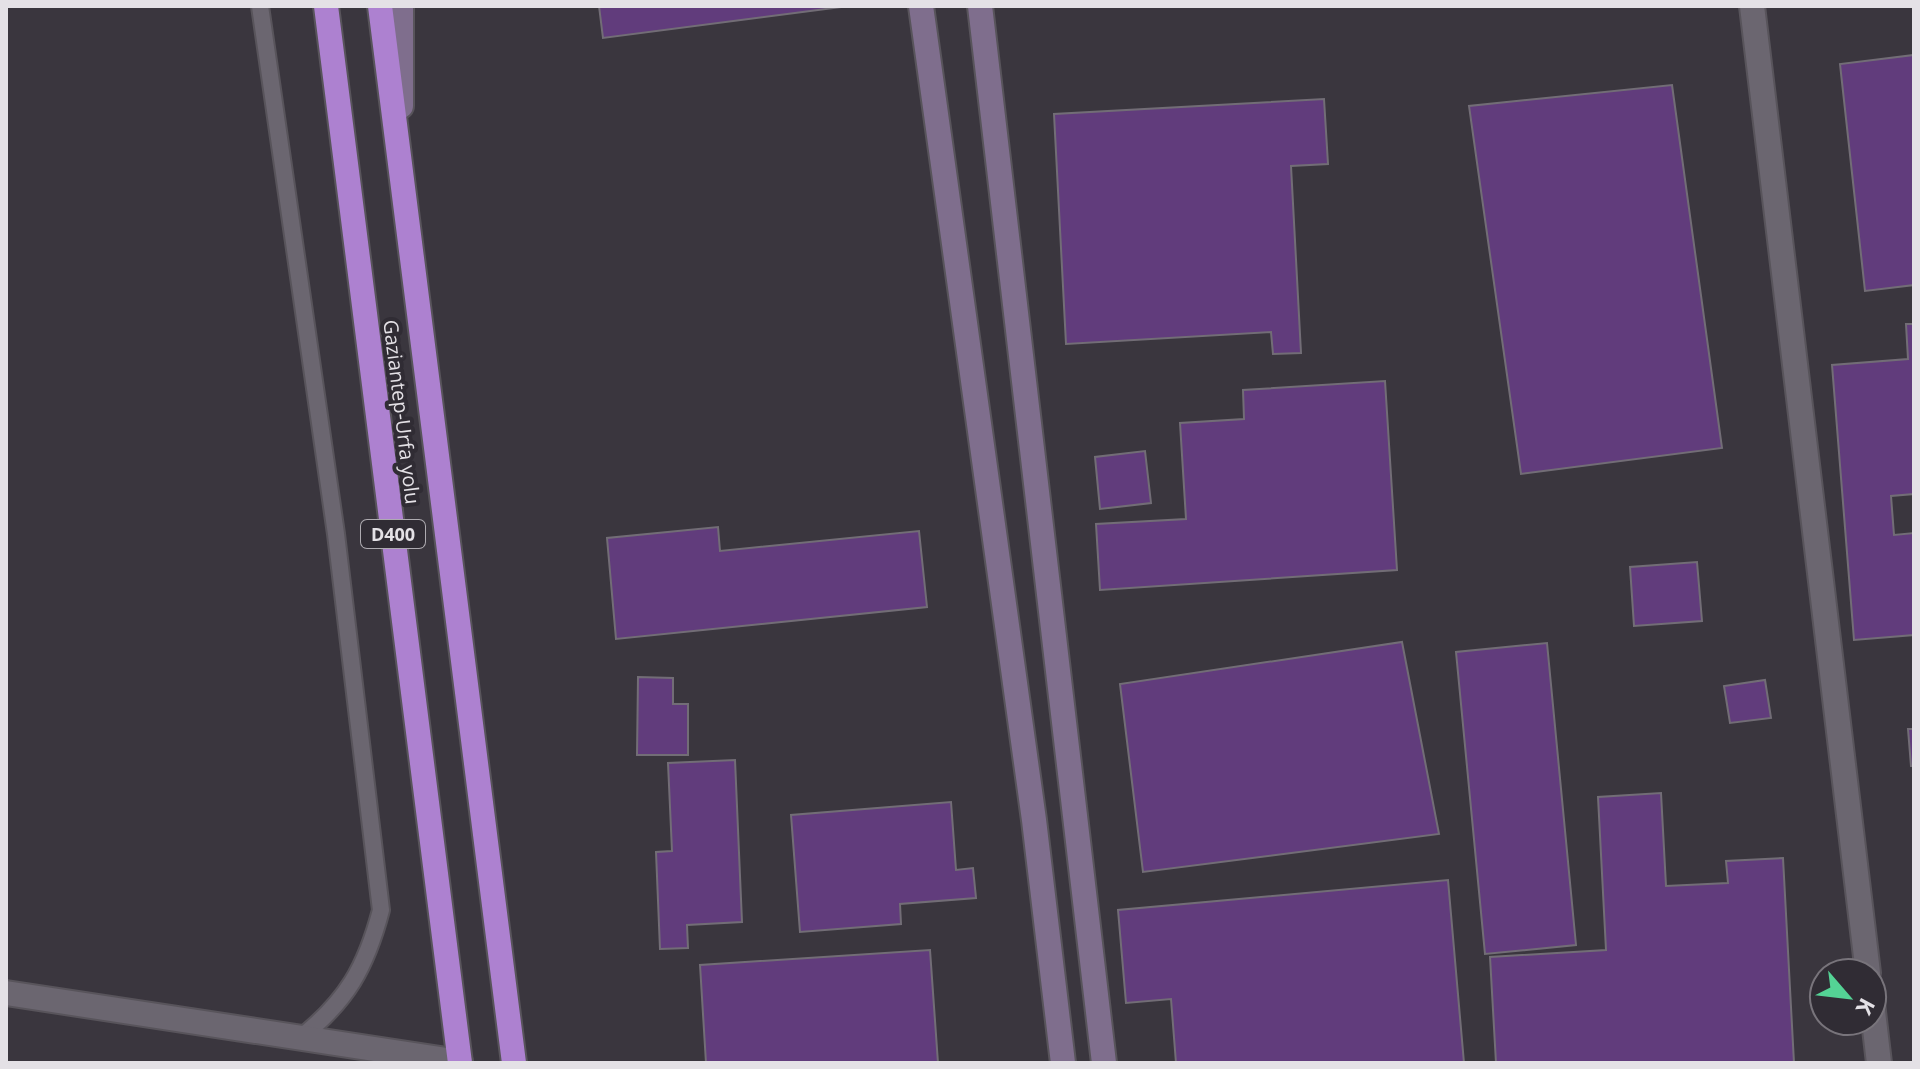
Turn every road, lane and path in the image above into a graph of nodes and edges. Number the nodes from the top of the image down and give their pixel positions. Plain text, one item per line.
1 (260, 6) edge
2 (326, 6) edge
3 (380, 6) edge
4 (401, 6) edge
5 (921, 6) edge
6 (980, 6) edge
7 (1752, 6) edge
8 (400, 164) junction
9 (1866, 957) edge
10 (6, 993) edge
11 (1876, 1037) edge
12 (300, 1038) junction
13 (460, 1062) edge
14 (514, 1063) edge
15 (1063, 1063) edge
16 (1104, 1063) edge
17 (1879, 1063) edge

1 - 12 lane
2 - 13 highway, Gaziantep-Urfa yolu / D400
3 - 8 highway, Gaziantep-Urfa yolu / D400
4 - 8 street
5 - 15 street
6 - 16 street
7 - 9 street
8 - 14 highway, Gaziantep-Urfa yolu / D400
10 - 12 street
11 - 17 street
12 - 13 street

